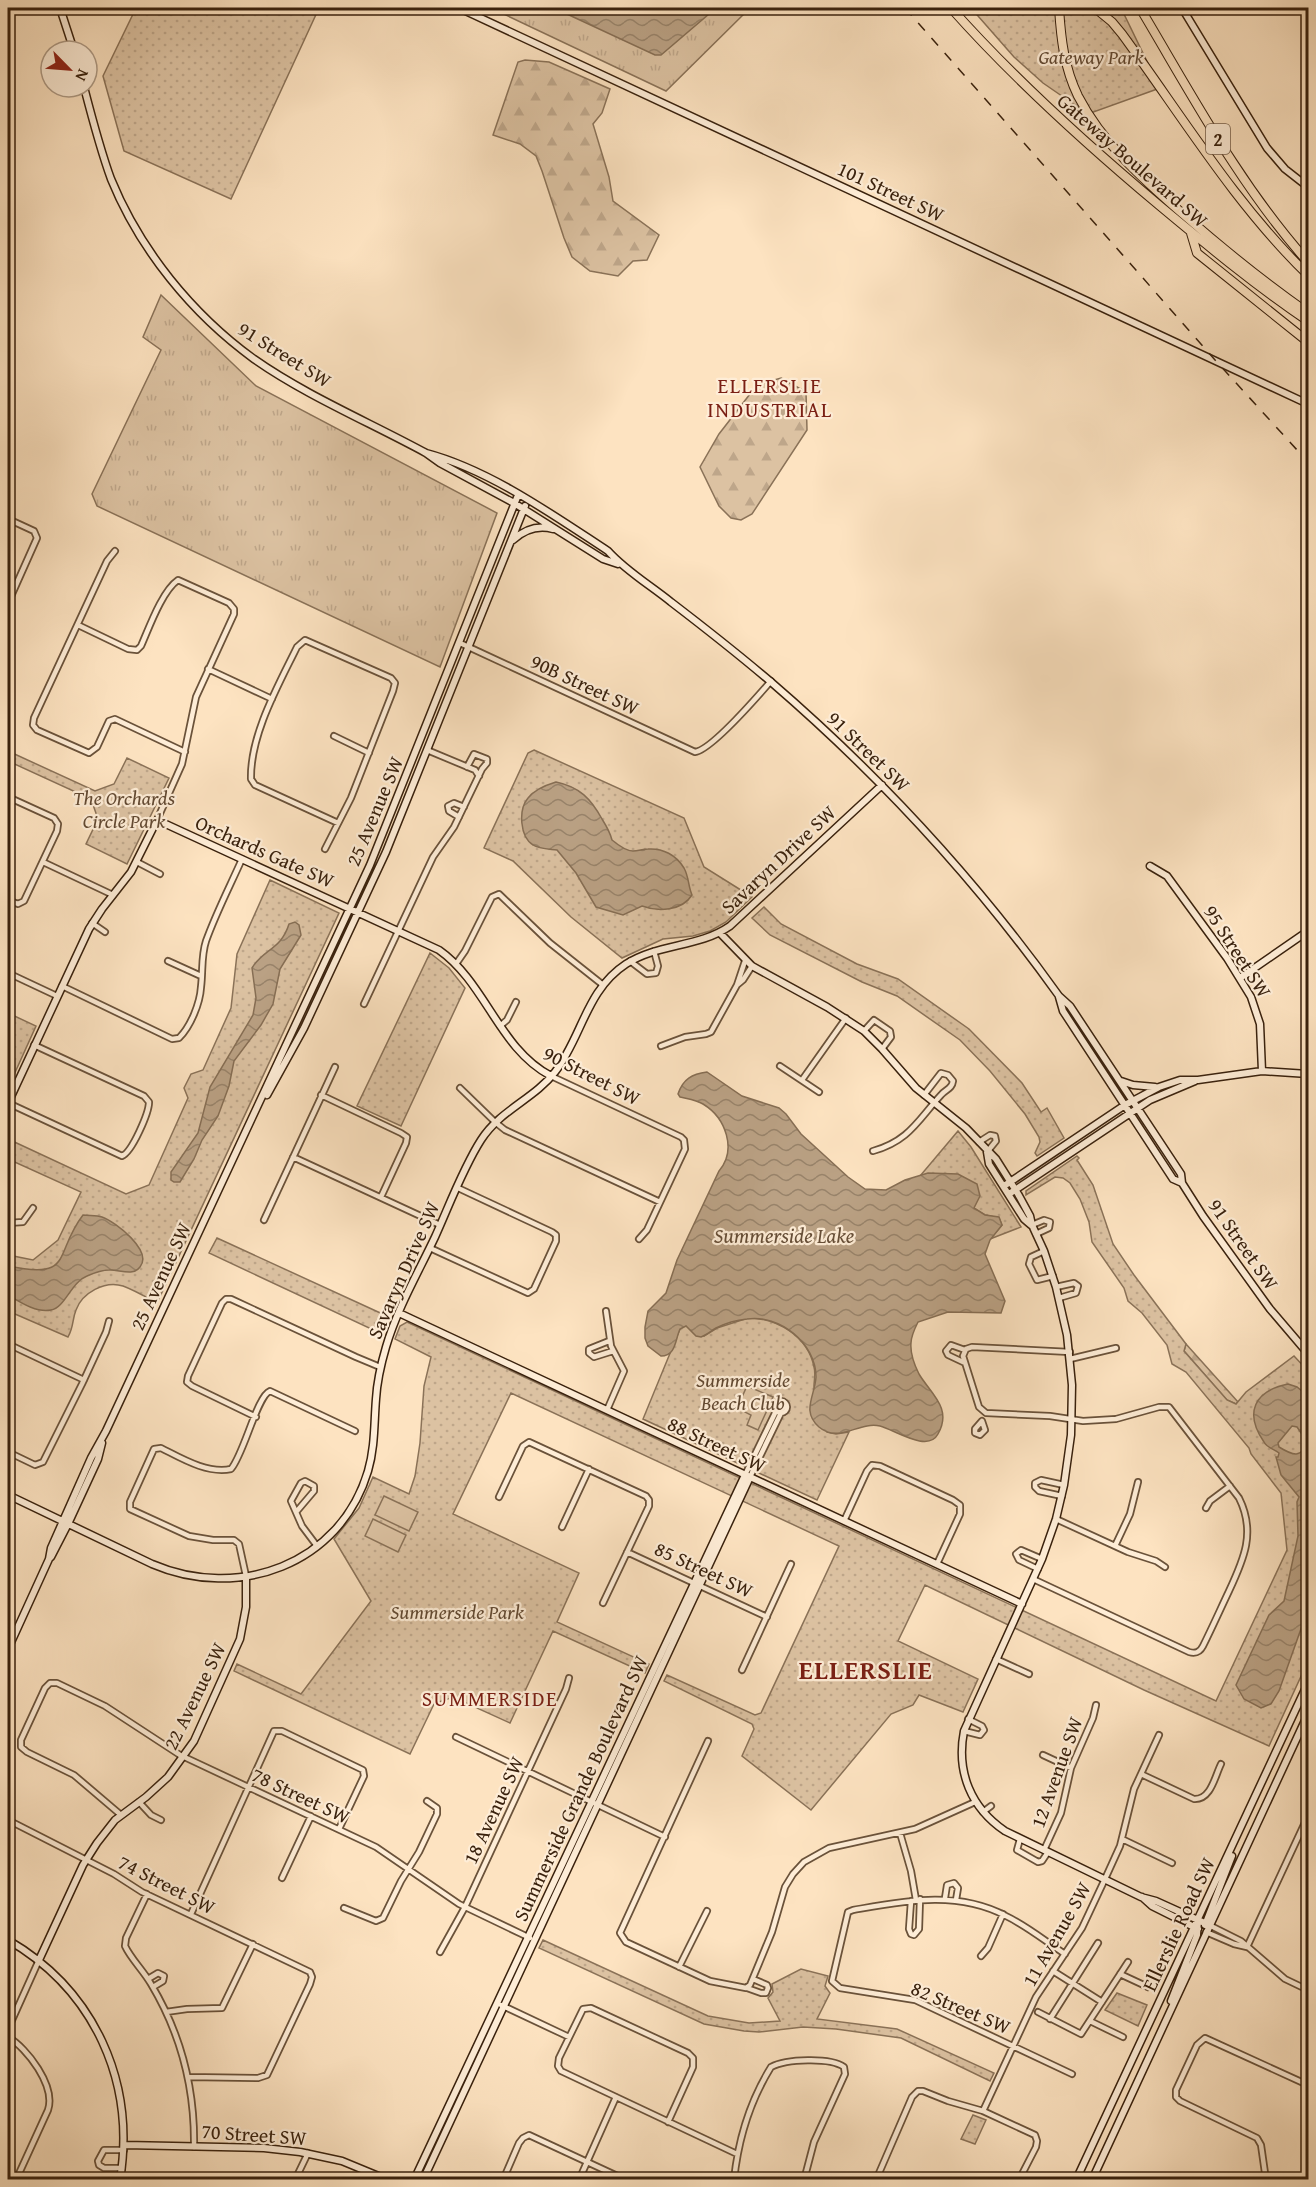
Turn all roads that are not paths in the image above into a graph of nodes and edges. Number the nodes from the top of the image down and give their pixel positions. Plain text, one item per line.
1 (60, 8) edge
2 (459, 8) edge
3 (951, 8) edge
4 (1059, 8) edge
5 (1095, 8) edge
6 (1140, 8) edge
7 (1182, 8) edge
8 (70, 39) edge
9 (87, 99) edge
10 (1308, 186) edge
11 (1191, 232) junction
12 (1308, 262) edge
13 (1308, 275) edge
14 (1308, 313) edge
15 (1308, 321) edge
16 (1308, 342) edge
17 (1308, 404) edge
18 (426, 453) junction
19 (518, 495) junction
20 (528, 501) junction
21 (514, 503) junction
22 (524, 508) junction
23 (8, 519) edge
24 (566, 534) junction
25 (510, 543) junction
26 (115, 551) dead end
27 (621, 566) junction
28 (8, 603) edge
29 (78, 625) junction
30 (460, 643) junction
31 (468, 647) junction
32 (208, 669) junction
33 (771, 681) junction
34 (272, 699) junction
35 (334, 736) dead end
36 (427, 750) junction
37 (185, 752) junction
38 (369, 753) junction
39 (467, 766) junction
40 (479, 776) junction
41 (882, 785) junction
42 (8, 797) edge
43 (464, 807) junction
44 (459, 817) junction
45 (157, 820) junction
46 (338, 824) junction
47 (325, 849) dead end
48 (242, 859) junction
49 (43, 862) junction
50 (137, 862) junction
51 (1150, 866) dead end
52 (160, 874) dead end
53 (113, 895) junction
54 (8, 900) edge
55 (350, 908) junction
56 (359, 912) junction
57 (92, 923) junction
58 (399, 931) junction
59 (1308, 931) edge
60 (105, 932) dead end
61 (720, 933) junction
62 (654, 951) junction
63 (168, 961) dead end
64 (630, 961) junction
65 (745, 961) junction
66 (456, 964) junction
67 (752, 966) junction
68 (8, 973) edge
69 (201, 976) junction
70 (1240, 978) junction
71 (603, 985) junction
72 (737, 985) junction
73 (62, 986) junction
74 (57, 996) junction
75 (1059, 996) junction
76 (516, 1002) dead end
77 (364, 1004) dead end
78 (846, 1018) junction
79 (500, 1026) junction
80 (864, 1031) junction
81 (34, 1045) junction
82 (661, 1046) dead end
83 (882, 1048) junction
84 (780, 1066) dead end
85 (335, 1067) dead end
86 (1262, 1071) junction
87 (1308, 1074) edge
88 (551, 1076) junction
89 (802, 1080) junction
90 (1198, 1080) junction
91 (1120, 1081) junction
92 (1159, 1087) junction
93 (460, 1088) dead end
94 (819, 1092) dead end
95 (321, 1095) junction
96 (924, 1095) junction
97 (1133, 1100) junction
98 (8, 1103) edge
99 (935, 1103) junction
100 (1125, 1105) junction
101 (1138, 1108) junction
102 (1130, 1113) junction
103 (495, 1122) junction
104 (244, 1134) junction
105 (979, 1142) junction
106 (873, 1151) dead end
107 (987, 1152) junction
108 (293, 1157) junction
109 (1010, 1182) junction
110 (1182, 1183) junction
111 (1004, 1186) junction
112 (458, 1188) junction
113 (1015, 1189) junction
114 (1009, 1194) junction
115 (381, 1197) junction
116 (660, 1202) junction
117 (33, 1208) dead end
118 (264, 1220) dead end
119 (8, 1222) edge
120 (1032, 1225) junction
121 (440, 1226) junction
122 (1036, 1234) junction
123 (639, 1239) dead end
124 (430, 1248) junction
125 (1044, 1251) junction
126 (1053, 1276) junction
127 (1056, 1287) junction
128 (1059, 1298) junction
129 (606, 1311) dead end
130 (399, 1313) junction
131 (109, 1321) dead end
132 (609, 1341) junction
133 (8, 1344) edge
134 (1116, 1348) dead end
135 (965, 1350) junction
136 (613, 1351) junction
137 (1307, 1351) edge
138 (1070, 1355) junction
139 (1308, 1360) edge
140 (965, 1363) junction
141 (380, 1367) junction
142 (84, 1380) junction
143 (607, 1410) junction
144 (779, 1412) dead end
145 (984, 1412) junction
146 (256, 1417) junction
147 (1072, 1420) junction
148 (982, 1421) dead end
149 (355, 1431) dead end
150 (8, 1452) edge
151 (589, 1469) junction
152 (748, 1476) junction
153 (1138, 1482) dead end
154 (1064, 1485) junction
155 (1230, 1486) junction
156 (8, 1496) edge
157 (1062, 1496) junction
158 (499, 1497) dead end
159 (1206, 1508) dead end
160 (297, 1511) junction
161 (1056, 1519) junction
162 (844, 1521) junction
163 (66, 1523) junction
164 (562, 1527) dead end
165 (316, 1546) junction
166 (1115, 1546) junction
167 (627, 1552) junction
168 (1042, 1559) junction
169 (791, 1564) dead end
170 (937, 1564) junction
171 (1165, 1567) dead end
172 (1038, 1569) junction
173 (246, 1578) junction
174 (1033, 1579) junction
175 (694, 1583) junction
176 (701, 1586) junction
177 (603, 1603) dead end
178 (1022, 1604) junction
179 (767, 1617) junction
180 (8, 1649) edge
181 (996, 1659) junction
182 (742, 1670) dead end
183 (1029, 1674) dead end
184 (569, 1678) dead end
185 (1308, 1683) edge
186 (1096, 1705) dead end
187 (1308, 1714) edge
188 (968, 1719) junction
189 (964, 1731) junction
190 (1159, 1735) dead end
191 (456, 1737) dead end
192 (708, 1741) dead end
193 (1043, 1755) dead end
194 (184, 1757) junction
195 (1221, 1764) dead end
196 (1071, 1768) junction
197 (528, 1771) junction
198 (1141, 1774) junction
199 (249, 1788) junction
200 (427, 1801) dead end
201 (139, 1802) junction
202 (975, 1802) junction
203 (594, 1804) junction
204 (991, 1806) dead end
205 (982, 1812) junction
206 (121, 1815) junction
207 (311, 1816) junction
208 (1308, 1816) edge
209 (8, 1820) edge
210 (161, 1820) dead end
211 (339, 1829) junction
212 (900, 1833) junction
213 (1239, 1833) junction
214 (665, 1837) junction
215 (1020, 1839) junction
216 (1122, 1839) junction
217 (1046, 1851) junction
218 (86, 1860) junction
219 (1172, 1863) dead end
220 (409, 1868) junction
221 (282, 1878) dead end
222 (1105, 1879) junction
223 (147, 1894) junction
224 (1141, 1897) junction
225 (945, 1898) junction
226 (916, 1900) junction
227 (956, 1900) junction
228 (465, 1906) junction
229 (344, 1908) dead end
230 (707, 1911) dead end
231 (191, 1914) junction
232 (1003, 1914) junction
233 (1197, 1920) junction
234 (1207, 1924) junction
235 (1196, 1928) junction
236 (1206, 1932) junction
237 (532, 1939) junction
238 (8, 1940) edge
239 (1098, 1943) dead end
240 (253, 1944) junction
241 (1247, 1947) junction
242 (440, 1952) dead end
243 (1065, 1954) junction
244 (981, 1956) dead end
245 (39, 1960) junction
246 (1128, 1962) dead end
247 (679, 1967) junction
248 (1053, 1971) junction
249 (1120, 1974) junction
250 (753, 1978) junction
251 (1308, 1978) edge
252 (148, 1979) junction
253 (1072, 1983) junction
254 (153, 1987) junction
255 (1148, 1987) dead end
256 (747, 1988) junction
257 (1306, 1989) edge
258 (1101, 2002) junction
259 (501, 2005) junction
260 (166, 2012) junction
261 (1038, 2012) dead end
262 (1050, 2019) junction
263 (1166, 2019) junction
264 (1090, 2021) junction
265 (8, 2029) edge
266 (8, 2037) edge
267 (569, 2037) junction
268 (1123, 2037) dead end
269 (1013, 2046) junction
270 (1072, 2074) dead end
271 (188, 2077) junction
272 (1308, 2085) edge
273 (616, 2097) junction
274 (983, 2111) junction
275 (668, 2122) junction
276 (194, 2146) junction
277 (124, 2147) junction
278 (308, 2153) junction
279 (737, 2154) junction
280 (587, 2161) junction
281 (122, 2168) junction
282 (378, 2178) edge
283 (954, 2179) edge
284 (16, 2180) edge
285 (120, 2180) edge
286 (295, 2180) edge
287 (388, 2180) edge
288 (414, 2180) edge
289 (423, 2180) edge
290 (503, 2180) edge
291 (579, 2180) edge
292 (626, 2180) edge
293 (734, 2180) edge
294 (804, 2180) edge
295 (876, 2180) edge
296 (963, 2180) edge
297 (1019, 2180) edge
298 (1078, 2180) edge
299 (1092, 2180) edge
300 (1266, 2180) edge

1 - 8 street
2 - 17 street, 101 Street SW
3 - 11 highway, Gateway Boulevard SW
4 - 14 highway
5 - 13 highway
6 - 12 highway, 2
7 - 10 street
9 - 18 street, 91 Street SW
11 - 15 highway, Gateway Boulevard SW
11 - 16 highway
18 - 19 street, 91 Street SW
18 - 21 street, 91 Street SW
19 - 20 street, 91 Street SW
19 - 21 street, 25 Avenue SW
20 - 22 street, 25 Avenue SW
20 - 27 street, 91 Street SW
21 - 22 street, 91 Street SW
21 - 30 street, 25 Avenue SW
22 - 24 street, 91 Street SW
22 - 25 street, 25 Avenue SW
23 - 28 street
24 - 25 street
24 - 27 street, 91 Street SW
25 - 31 street, 25 Avenue SW
26 - 29 street
27 - 33 street, 91 Street SW
29 - 32 street
29 - 37 street
30 - 31 street, 90B Street SW
30 - 55 street, 25 Avenue SW
31 - 33 street, 90B Street SW
31 - 36 street, 25 Avenue SW
32 - 34 street
32 - 37 street
33 - 41 street, 91 Street SW
34 - 38 street
34 - 46 street
35 - 38 street
36 - 39 street
36 - 56 street, 25 Avenue SW
37 - 45 street
38 - 46 street
39 - 40 street
39 - 40 street
40 - 43 street
41 - 61 street, Savaryn Drive SW
41 - 75 street, 91 Street SW
42 - 49 street
43 - 44 street
43 - 44 street
44 - 58 street
45 - 48 street, Orchards Gate SW
45 - 50 street
46 - 47 street
48 - 55 street, Orchards Gate SW
48 - 69 street
49 - 53 street
49 - 54 street
50 - 52 street
50 - 53 street
51 - 70 street, 95 Street SW
53 - 57 street
55 - 56 street, Orchards Gate SW
55 - 104 street, 25 Avenue SW
56 - 58 street, 90 Street SW
56 - 104 street, 25 Avenue SW
57 - 60 street
57 - 73 street
58 - 66 street, 90 Street SW
58 - 77 street
59 - 70 street
61 - 62 street, Savaryn Drive SW
61 - 65 street
62 - 64 street, Savaryn Drive SW
62 - 64 street
63 - 69 street
64 - 71 street, Savaryn Drive SW
65 - 67 street
65 - 72 street
66 - 71 street
66 - 79 street, 90 Street SW
67 - 72 street
67 - 78 street
68 - 74 street
69 - 73 street
70 - 86 street, 95 Street SW
71 - 88 street, Savaryn Drive SW
72 - 82 street
73 - 74 street
74 - 81 street
75 - 91 street, 91 Street SW
75 - 100 street, 91 Street SW
76 - 79 street
78 - 80 street
78 - 89 street
79 - 88 street, 90 Street SW
80 - 83 street
80 - 83 street
81 - 98 street
81 - 98 street
83 - 96 street
84 - 89 street
85 - 95 street
86 - 87 street
86 - 90 street
88 - 103 street, Savaryn Drive SW
88 - 116 street, 90 Street SW
89 - 94 street
90 - 92 street
90 - 101 street
91 - 92 street
91 - 97 street, 91 Street SW
92 - 97 street
93 - 103 street
95 - 108 street
95 - 115 street
96 - 99 street
96 - 99 street
97 - 100 street
97 - 101 street, 91 Street SW
99 - 105 street
99 - 106 street
100 - 102 street, 91 Street SW
100 - 109 street
101 - 102 street
101 - 110 street, 91 Street SW
102 - 110 street, 91 Street SW
102 - 113 street
103 - 112 street, Savaryn Drive SW
103 - 116 street
104 - 163 street, 25 Avenue SW
105 - 107 street
105 - 107 street
107 - 109 street
107 - 111 street
108 - 115 street
108 - 118 street
109 - 111 street
109 - 113 street
110 - 137 street, 91 Street SW
111 - 114 street
112 - 121 street, Savaryn Drive SW
112 - 124 street
113 - 114 street
113 - 120 street
114 - 120 street
115 - 121 street
116 - 123 street, 90 Street SW
117 - 119 street
120 - 122 street
120 - 122 street
121 - 124 street, Savaryn Drive SW
122 - 125 street
124 - 130 street, Savaryn Drive SW
125 - 126 street
125 - 126 street
126 - 127 street
127 - 128 street
127 - 128 street
128 - 138 street
129 - 132 street
130 - 141 street, Savaryn Drive SW
130 - 143 street, 88 Street SW
131 - 142 street
132 - 136 street
132 - 136 street
133 - 142 street
134 - 138 street
135 - 138 street
135 - 140 street
135 - 140 street
136 - 143 street
137 - 139 street, 91 Street SW
138 - 147 street
140 - 145 street
141 - 146 street
141 - 165 street, Savaryn Drive SW
142 - 150 street
143 - 152 street, 88 Street SW
144 - 152 street, Summerside Grande Boulevard SW
145 - 147 street
145 - 148 street
146 - 149 street
146 - 173 street, 22 Avenue SW
147 - 154 street
147 - 155 street
151 - 158 street
151 - 164 street
151 - 167 street
152 - 162 street, 88 Street SW
152 - 175 street, Summerside Grande Boulevard SW
152 - 176 street, Summerside Grande Boulevard SW
153 - 166 street
154 - 157 street
154 - 157 street
155 - 159 street
155 - 174 street
156 - 163 street, Savaryn Drive SW
157 - 161 street
160 - 160 street
160 - 165 street
161 - 166 street
161 - 168 street
162 - 170 street, 88 Street SW
162 - 170 street
163 - 173 street, Savaryn Drive SW
163 - 180 street, 25 Avenue SW
165 - 173 street, Savaryn Drive SW
166 - 171 street
167 - 175 street, 85 Street SW
167 - 177 street
168 - 172 street
168 - 172 street
169 - 179 street
170 - 178 street, 88 Street SW
172 - 174 street
173 - 194 street, 22 Avenue SW
174 - 178 street
175 - 176 street, 85 Street SW
175 - 203 street, Summerside Grande Boulevard SW
176 - 179 street, 85 Street SW
176 - 203 street, Summerside Grande Boulevard SW
178 - 181 street
179 - 182 street
181 - 183 street
181 - 188 street
184 - 197 street, 18 Avenue SW
185 - 213 street, Ellerslie Road SW
186 - 196 street, 12 Avenue SW
187 - 234 street, Ellerslie Road SW
188 - 189 street
188 - 189 street
189 - 202 street
190 - 198 street, 11 Avenue SW
191 - 197 street
192 - 214 street
193 - 196 street
194 - 199 street, 78 Street SW
194 - 201 street, 22 Avenue SW
194 - 206 street, 78 Street SW
195 - 198 street
196 - 217 street, 12 Avenue SW
197 - 203 street
197 - 228 street, 18 Avenue SW
198 - 216 street, 11 Avenue SW
199 - 207 street, 78 Street SW
199 - 211 street
199 - 231 street
200 - 220 street
201 - 206 street, 22 Avenue SW
201 - 210 street
202 - 205 street
202 - 212 street
203 - 214 street
203 - 237 street, Summerside Grande Boulevard SW
204 - 205 street
205 - 215 street
206 - 218 street, 22 Avenue SW
207 - 211 street, 78 Street SW
207 - 221 street
208 - 241 street
209 - 218 street, 74 Street SW
211 - 220 street, 78 Street SW
212 - 226 street
212 - 250 street
213 - 233 street, Ellerslie Road SW
213 - 234 street
214 - 247 street
215 - 217 street
215 - 217 street
216 - 219 street
216 - 222 street, 11 Avenue SW
217 - 222 street
218 - 223 street, 74 Street SW
218 - 245 street, 22 Avenue SW
220 - 228 street, 78 Street SW
220 - 229 street
222 - 224 street
222 - 243 street, 11 Avenue SW
223 - 231 street, 74 Street SW
223 - 252 street
224 - 233 street
224 - 235 street
225 - 226 street
225 - 227 street
225 - 227 street
226 - 226 street
226 - 269 street, 82 Street SW
227 - 232 street
228 - 237 street, 78 Street SW
228 - 242 street, 18 Avenue SW
230 - 247 street
231 - 240 street, 74 Street SW
232 - 243 street
232 - 244 street
233 - 234 street
233 - 235 street
234 - 236 street
234 - 241 street
235 - 236 street
235 - 263 street
235 - 298 street, Ellerslie Road SW
236 - 241 street
236 - 263 street, Ellerslie Road SW
237 - 259 street, Summerside Grande Boulevard SW
238 - 245 street
239 - 253 street
240 - 260 street
240 - 271 street, 74 Street SW
241 - 257 street
243 - 248 street, 11 Avenue SW
245 - 265 street, 22 Avenue SW
245 - 277 street
246 - 249 street
247 - 256 street
248 - 253 street
248 - 269 street, 11 Avenue SW
249 - 255 street
249 - 258 street
250 - 256 street
250 - 256 street
251 - 257 street
252 - 254 street
252 - 254 street
253 - 258 street
253 - 262 street
254 - 260 street
258 - 264 street
259 - 267 street
259 - 288 street, Summerside Grande Boulevard SW
259 - 289 street, Summerside Grande Boulevard SW
260 - 271 street
261 - 262 street
262 - 264 street
263 - 299 street, Ellerslie Road SW
264 - 268 street
266 - 284 street
267 - 273 street
267 - 275 street
269 - 270 street, 82 Street SW
269 - 274 street, 11 Avenue SW
271 - 276 street
272 - 300 street
273 - 275 street
273 - 280 street
274 - 295 street
274 - 297 street
275 - 279 street
276 - 277 street, 70 Street SW
276 - 278 street, 70 Street SW
277 - 281 street
277 - 281 street
278 - 282 street, 70 Street SW
278 - 286 street
279 - 293 street
279 - 294 street
280 - 290 street
280 - 291 street
280 - 292 street
281 - 285 street
282 - 287 street, 70 Street SW
283 - 296 street

